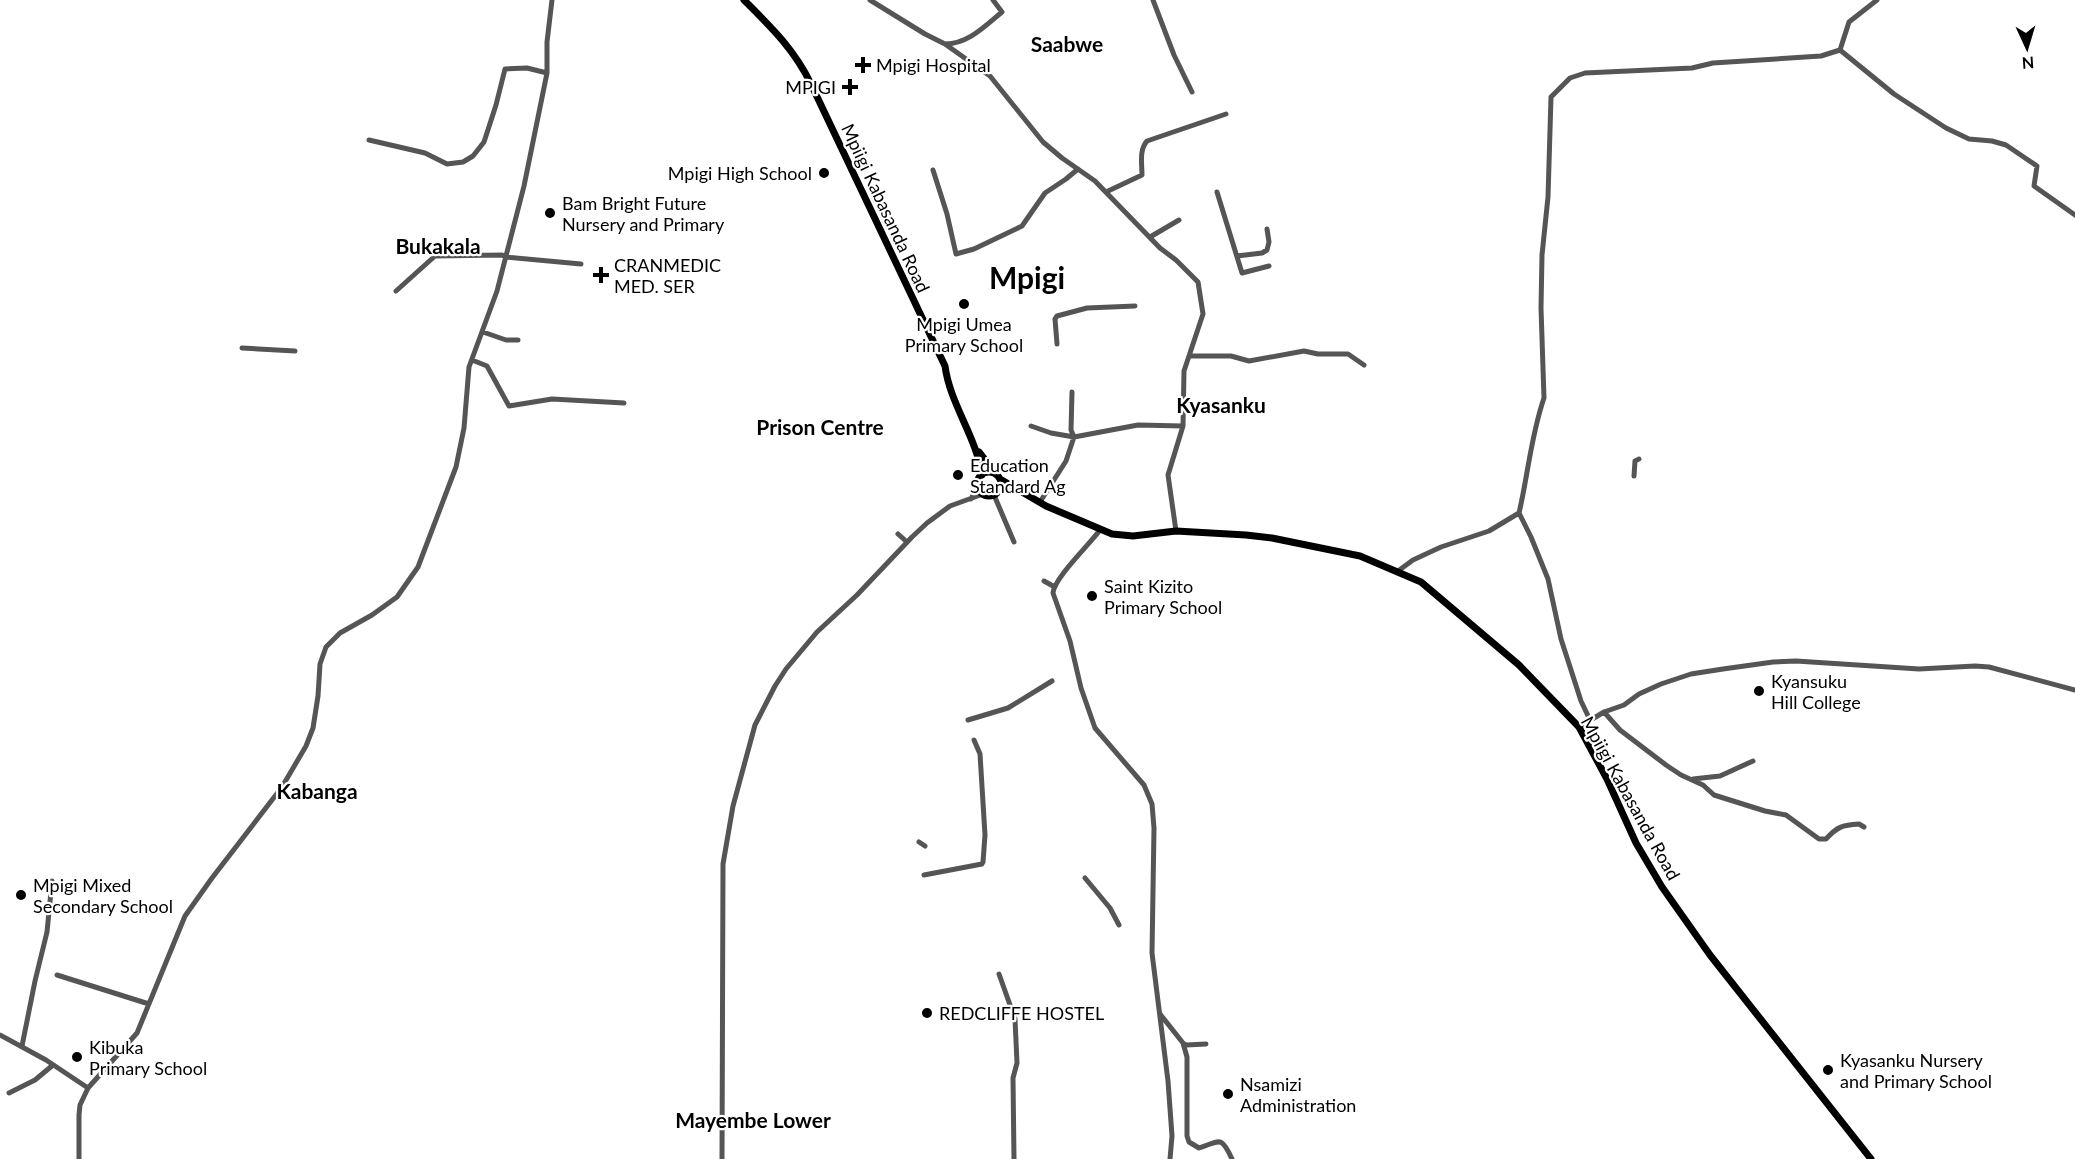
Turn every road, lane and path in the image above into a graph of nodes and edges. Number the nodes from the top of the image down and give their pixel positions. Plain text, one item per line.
1 (552, 0) edge
2 (744, 0) edge
3 (870, 0) edge
4 (993, 0) edge
5 (1153, 0) edge
6 (1877, 0) edge
7 (945, 44) junction
8 (1840, 50) junction
9 (547, 73) junction
10 (1192, 92) dead end
11 (1226, 114) dead end
12 (369, 140) dead end
13 (1078, 169) junction
14 (933, 170) dead end
15 (1106, 192) junction
16 (1218, 192) dead end
17 (2075, 215) edge
18 (1179, 220) dead end
19 (1267, 229) dead end
20 (1150, 237) junction
21 (1237, 256) junction
22 (506, 257) junction
23 (581, 264) dead end
24 (1269, 266) dead end
25 (396, 291) dead end
26 (1135, 306) dead end
27 (483, 332) junction
28 (518, 340) dead end
29 (1057, 344) dead end
30 (242, 348) dead end
31 (295, 351) dead end
32 (1189, 356) junction
33 (472, 360) junction
34 (1364, 365) dead end
35 (1072, 392) dead end
36 (624, 403) dead end
37 (1031, 426) dead end
38 (1183, 426) junction
39 (1074, 437) junction
40 (974, 445) junction
41 (1639, 459) dead end
42 (982, 475) junction
43 (1634, 476) dead end
44 (998, 477) junction
45 (978, 487) junction
46 (1017, 489) junction
47 (997, 493) junction
48 (983, 494) junction
49 (971, 499) junction
50 (1040, 502) junction
51 (1519, 513) junction
52 (1100, 530) junction
53 (1176, 531) junction
54 (898, 534) dead end
55 (907, 542) junction
56 (1014, 542) dead end
57 (1398, 571) junction
58 (1044, 581) dead end
59 (1053, 586) junction
60 (1052, 681) dead end
61 (2075, 690) edge
62 (1604, 712) junction
63 (968, 720) dead end
64 (1590, 720) junction
65 (1579, 727) junction
66 (974, 740) dead end
67 (1753, 761) dead end
68 (1693, 779) junction
69 (1864, 827) dead end
70 (924, 875) dead end
71 (1084, 878) dead end
72 (52, 881) dead end
73 (1119, 925) dead end
74 (999, 974) dead end
75 (57, 975) dead end
76 (149, 1004) junction
77 (1160, 1014) junction
78 (0, 1035) edge
79 (1183, 1043) junction
80 (1206, 1044) dead end
81 (22, 1046) junction
82 (53, 1065) junction
83 (88, 1088) junction
84 (9, 1093) dead end
85 (79, 1159) edge
86 (722, 1159) edge
87 (1014, 1159) edge
88 (1170, 1159) edge
89 (1232, 1159) edge
90 (1871, 1159) edge

1 - 9 street
2 - 40 main road, Mpiigi Kabasanda Road
3 - 7 street
4 - 7 street
5 - 10 street
6 - 8 street
7 - 13 street
8 - 17 street
8 - 51 street
9 - 12 street
9 - 22 street
11 - 15 street
13 - 14 street
13 - 15 street
15 - 20 street
16 - 21 street
18 - 20 street
19 - 21 street
20 - 32 street
21 - 24 street
22 - 23 street
22 - 25 street
22 - 27 street
26 - 29 street
27 - 28 street
27 - 33 street
30 - 31 street
32 - 34 street
32 - 38 street
33 - 36 street
33 - 76 street
35 - 39 street
37 - 39 street
38 - 39 street
38 - 53 street
39 - 50 street
40 - 42 main road, Mpiigi Kabasanda Road
40 - 44 main road, Mpiigi Kabasanda Road
41 - 43 street
42 - 44 main road
42 - 45 main road
44 - 46 main road, Mpiigi Kabasanda Road
44 - 47 main road
45 - 48 main road
45 - 49 street
46 - 47 main road
46 - 50 main road, Mpiigi Kabasanda Road
47 - 48 main road
47 - 56 street
48 - 49 street
49 - 55 street
50 - 52 main road, Mpiigi Kabasanda Road
51 - 57 street
51 - 64 street
52 - 53 main road, Mpiigi Kabasanda Road
52 - 59 street
53 - 57 main road, Mpiigi Kabasanda Road
54 - 55 street
55 - 86 street
57 - 65 main road, Mpiigi Kabasanda Road
58 - 59 street
59 - 77 street
60 - 63 street
61 - 62 street
62 - 64 street
62 - 68 street
64 - 65 street
65 - 90 main road, Mpiigi Kabasanda Road
66 - 70 street
67 - 68 street
68 - 69 street
71 - 73 street
72 - 81 street
74 - 87 street
75 - 76 street
76 - 83 street
77 - 79 street
77 - 88 street
78 - 81 street
79 - 80 street
79 - 89 street
81 - 82 street
82 - 83 street
82 - 84 street
83 - 85 street

